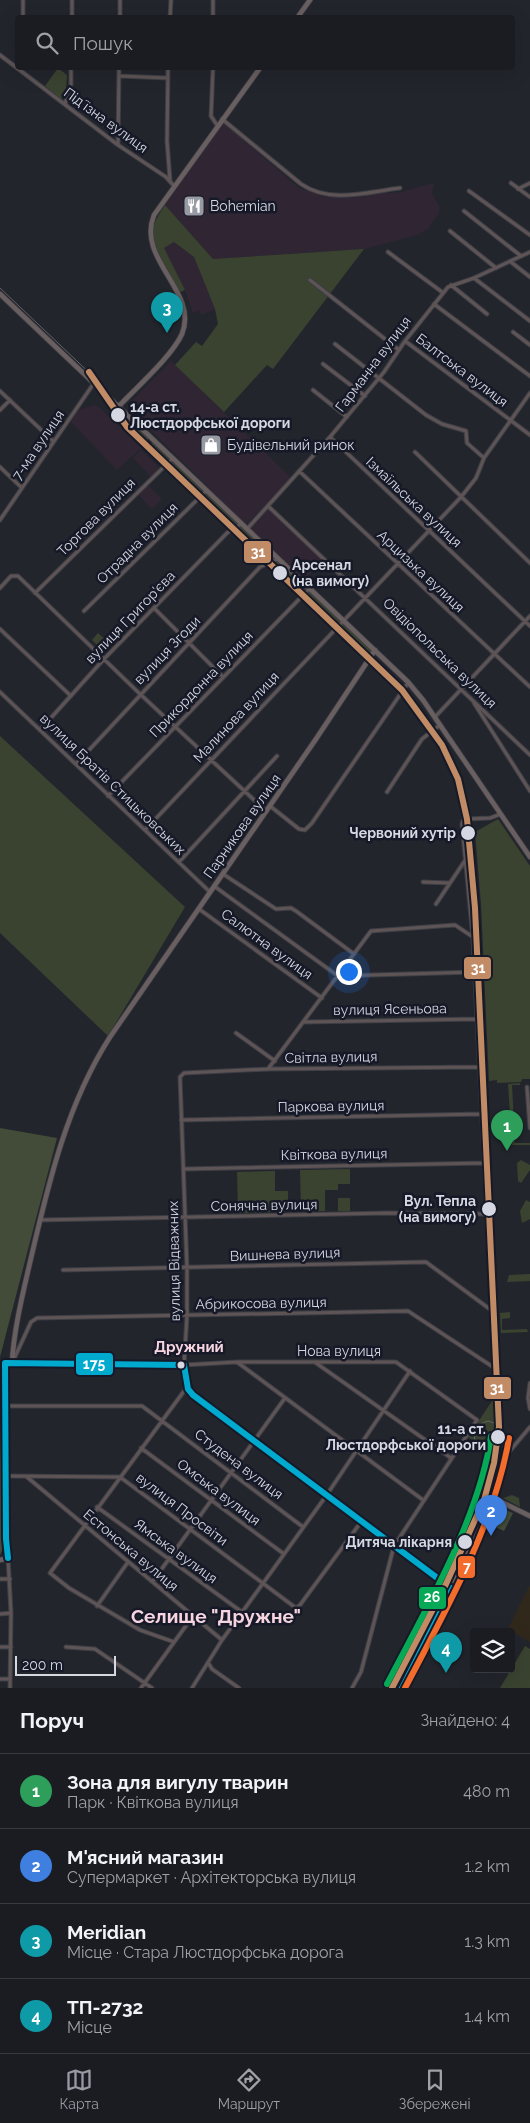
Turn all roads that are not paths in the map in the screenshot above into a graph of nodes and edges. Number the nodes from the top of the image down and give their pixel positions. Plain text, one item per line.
1 (23, 0) edge
2 (72, 0) edge
3 (120, 0) edge
4 (170, 0) edge
5 (213, 0) edge
6 (310, 0) edge
7 (23, 15) edge
8 (72, 15) edge
9 (120, 15) edge
10 (170, 15) edge
11 (213, 15) edge
12 (299, 15) edge
13 (0, 55) edge
14 (15, 66) edge
15 (20, 70) edge
16 (71, 70) edge
17 (119, 70) edge
18 (168, 70) edge
19 (213, 70) edge
20 (258, 70) edge
21 (118, 76) junction
22 (168, 78) junction
23 (65, 104) junction
24 (222, 118) junction
25 (217, 125) junction
26 (118, 145) junction
27 (170, 181) junction
28 (511, 183) dead end
29 (530, 183) edge
30 (174, 186) junction
31 (400, 188) dead end
32 (518, 189) junction
33 (469, 191) dead end
34 (530, 197) edge
35 (464, 211) dead end
36 (450, 231) dead end
37 (530, 235) edge
38 (388, 252) dead end
39 (530, 252) edge
40 (521, 256) junction
41 (510, 262) junction
42 (496, 268) junction
43 (530, 277) edge
44 (474, 278) junction
45 (310, 280) dead end
46 (451, 285) junction
47 (442, 292) junction
48 (0, 294) edge
49 (434, 304) junction
50 (488, 314) dead end
51 (530, 320) edge
52 (513, 332) dead end
53 (405, 341) junction
54 (335, 344) dead end
55 (530, 345) edge
56 (399, 350) junction
57 (323, 364) dead end
58 (530, 376) edge
59 (379, 378) junction
60 (94, 382) junction
61 (314, 390) dead end
62 (0, 391) edge
63 (530, 393) edge
64 (364, 396) junction
65 (10, 400) junction
66 (119, 406) junction
67 (0, 410) edge
68 (348, 417) junction
69 (510, 419) junction
70 (530, 435) edge
71 (330, 438) junction
72 (53, 441) junction
73 (415, 452) dead end
74 (173, 458) junction
75 (484, 458) junction
76 (0, 467) edge
77 (299, 471) junction
78 (22, 488) junction
79 (206, 490) junction
80 (461, 497) junction
81 (268, 506) junction
82 (0, 520) edge
83 (241, 524) junction
84 (247, 529) junction
85 (428, 531) junction
86 (278, 558) junction
87 (530, 563) edge
88 (397, 564) junction
89 (0, 587) edge
90 (310, 588) junction
91 (35, 593) junction
92 (365, 598) junction
93 (154, 608) junction
94 (84, 611) dead end
95 (530, 616) edge
96 (343, 619) junction
97 (525, 621) junction
98 (530, 626) edge
99 (0, 629) edge
100 (191, 643) junction
101 (375, 650) junction
102 (494, 654) junction
103 (104, 659) junction
104 (223, 677) junction
105 (408, 682) junction
106 (530, 687) edge
107 (461, 689) junction
108 (0, 692) edge
109 (140, 694) junction
110 (70, 696) junction
111 (471, 698) junction
112 (435, 717) junction
113 (440, 724) junction
114 (176, 727) junction
115 (40, 730) junction
116 (530, 755) edge
117 (277, 756) dead end
118 (211, 760) junction
119 (76, 764) junction
120 (530, 790) edge
121 (244, 791) junction
122 (387, 792) dead end
123 (108, 796) junction
124 (270, 806) junction
125 (266, 811) junction
126 (501, 814) junction
127 (145, 830) junction
128 (530, 855) edge
129 (466, 859) junction
130 (179, 862) junction
131 (223, 874) junction
132 (423, 882) dead end
133 (450, 883) junction
134 (214, 886) junction
135 (210, 892) junction
136 (436, 904) dead end
137 (199, 909) junction
138 (473, 938) junction
139 (354, 954) junction
140 (475, 972) junction
141 (338, 976) junction
142 (322, 998) junction
143 (477, 1019) junction
144 (304, 1022) junction
145 (236, 1033) dead end
146 (274, 1061) junction
147 (480, 1067) junction
148 (268, 1069) junction
149 (184, 1073) joint
150 (527, 1087) dead end
151 (482, 1114) junction
152 (180, 1120) junction
153 (530, 1128) edge
154 (485, 1163) junction
155 (183, 1169) junction
156 (488, 1214) junction
157 (186, 1217) junction
158 (40, 1220) junction
159 (489, 1258) dead end
160 (186, 1268) junction
161 (63, 1270) dead end
162 (491, 1310) dead end
163 (187, 1316) junction
164 (237, 1362) junction
165 (316, 1362) junction
166 (12, 1364) junction
167 (184, 1365) junction
168 (493, 1367) dead end
169 (410, 1371) junction
170 (530, 1383) edge
171 (187, 1387) junction
172 (285, 1398) junction
173 (5, 1406) junction
174 (530, 1409) edge
175 (383, 1411) junction
176 (162, 1420) junction
177 (530, 1427) edge
178 (254, 1442) junction
179 (142, 1448) junction
180 (356, 1451) junction
181 (451, 1458) junction
182 (232, 1473) junction
183 (6, 1476) junction
184 (26, 1477) junction
185 (120, 1477) junction
186 (326, 1496) junction
187 (495, 1499) junction
188 (423, 1500) junction
189 (212, 1501) junction
190 (97, 1508) junction
191 (530, 1516) edge
192 (361, 1522) junction
193 (84, 1525) junction
194 (303, 1527) junction
195 (191, 1529) junction
196 (394, 1546) junction
197 (284, 1554) junction
198 (8, 1558) junction
199 (170, 1559) junction
200 (0, 1560) edge
201 (128, 1562) junction
202 (0, 1579) edge
203 (10, 1579) junction
204 (153, 1581) junction
205 (262, 1584) junction
206 (452, 1589) junction
207 (97, 1606) junction
208 (242, 1612) junction
209 (0, 1614) edge
210 (11, 1614) junction
211 (193, 1616) junction
212 (222, 1640) junction
213 (174, 1642) junction
214 (0, 1647) edge
215 (11, 1647) junction
216 (66, 1648) dead end
217 (209, 1663) junction
218 (0, 1679) edge
219 (10, 1679) junction
220 (145, 1683) junction
221 (10, 1688) edge
222 (141, 1688) edge
223 (152, 1688) edge
224 (192, 1688) edge
225 (238, 1688) edge
226 (352, 1688) edge
227 (402, 1688) edge

1 - 7 street
2 - 8 street
3 - 9 street
4 - 10 street
5 - 11 street
6 - 12 street
13 - 14 street, Підʼїзна вулиця
15 - 23 street, Підʼїзна вулиця
16 - 23 street
17 - 21 street
18 - 22 street
19 - 25 street
20 - 24 street
21 - 22 street
21 - 26 street
22 - 27 street
23 - 26 street, Підʼїзна вулиця
24 - 25 street
24 - 31 street
25 - 30 street
26 - 27 street, Підʼїзна вулиця
27 - 30 street, Підʼїзна вулиця
28 - 32 street
29 - 32 street
30 - 66 street
32 - 34 street
33 - 37 street
35 - 40 street
36 - 42 street
38 - 47 street
39 - 40 street
40 - 41 street
41 - 42 street
41 - 43 street
42 - 44 street
44 - 46 street
44 - 51 street
45 - 56 street
46 - 47 street, Гарманна вулиця
46 - 50 street
47 - 49 street, Гарманна вулиця
48 - 60 street
49 - 53 street, Гарманна вулиця
49 - 58 street
52 - 55 street
53 - 56 street, Гарманна вулиця
53 - 69 street, Балтська вулиця
54 - 59 street
56 - 59 street, Гарманна вулиця
57 - 64 street
59 - 64 street, Гарманна вулиця
59 - 75 street
60 - 66 street
60 - 72 street, 7-ма вулиця
61 - 68 street
62 - 65 street
63 - 69 street, Малинова вулиця
64 - 68 street, Гарманна вулиця
65 - 67 street
65 - 72 street
66 - 74 street
68 - 71 street, Гарманна вулиця
69 - 70 street, Балтська вулиця
69 - 75 street, Малинова вулиця
71 - 77 street
71 - 85 street, Ізмаїльська вулиця
72 - 78 street, 7-ма вулиця
73 - 80 street
74 - 79 street
74 - 91 street, Торгова вулиця
75 - 80 street, Малинова вулиця
76 - 78 street
77 - 81 street
77 - 88 street, Арцизька вулиця
78 - 82 street, 7-ма вулиця
79 - 83 street
79 - 94 street, Отрадна вулиця
80 - 85 street, Малинова вулиця
80 - 87 street
81 - 84 street
81 - 92 street, Овідіопольська вулиця
83 - 84 street
83 - 93 street, вулиця Григор'єва
84 - 86 street
85 - 88 street, Малинова вулиця
85 - 97 street, Ізмаїльська вулиця
86 - 90 street
86 - 100 street, вулиця Згоди
88 - 92 street, Малинова вулиця
88 - 102 street, Арцизька вулиця
89 - 91 street
90 - 96 street
90 - 104 street, Прикордонна вулиця
91 - 103 street
92 - 96 street, Малинова вулиця
92 - 107 street, Овідіопольська вулиця
93 - 100 street
93 - 103 street, вулиця Григор'єва
95 - 97 street
96 - 101 street
96 - 118 street, Малинова вулиця
97 - 98 street, Ізмаїльська вулиця
97 - 102 street
99 - 110 street
100 - 104 street
100 - 109 street, вулиця Згоди
101 - 105 street
101 - 124 street, Парникова вулиця
102 - 106 street, Арцизька вулиця
102 - 107 street
103 - 109 street
103 - 110 street, вулиця Григор'єва
104 - 114 street, Прикордонна вулиця
105 - 112 street
105 - 124 street
107 - 111 street, Овідіопольська вулиця
107 - 112 street
108 - 115 street, вулиця Братів Стицьковських
109 - 114 street
109 - 119 street, вулиця Згоди
110 - 115 street, вулиця Григор'єва
111 - 116 street, Овідіопольська вулиця
111 - 120 street
112 - 113 street
113 - 122 street
113 - 126 street
114 - 118 street
114 - 123 street, Прикордонна вулиця
115 - 119 street, вулиця Братів Стицьковських
117 - 121 street
118 - 121 street
118 - 127 street, Малинова вулиця
119 - 123 street, вулиця Братів Стицьковських
121 - 125 street
121 - 130 street
123 - 127 street, вулиця Братів Стицьковських
124 - 125 street, Парникова вулиця
125 - 131 street, Парникова вулиця
126 - 128 street
126 - 129 street
127 - 130 street, вулиця Братів Стицьковських
129 - 133 street
129 - 138 street
130 - 135 street, вулиця Братів Стицьковських
131 - 134 street, Парникова вулиця
131 - 139 street
132 - 133 street
133 - 136 street
134 - 135 street, Парникова вулиця
134 - 141 street
135 - 137 street, Парникова вулиця
137 - 142 street, Салютна вулиця
137 - 158 street, Парникова вулиця
138 - 139 street
138 - 140 street
139 - 141 street
140 - 141 street
140 - 143 street
141 - 142 street
142 - 144 street
143 - 144 street, вулиця Ясеньова
143 - 147 street
144 - 146 street
145 - 146 street
146 - 148 street
147 - 148 street, Світла вулиця
147 - 151 street
148 - 149 street, Світла вулиця
149 - 152 street, вулиця Відважних
150 - 153 street
151 - 152 street, Паркова вулиця
151 - 154 street
152 - 155 street, вулиця Відважних
154 - 155 street, Квіткова вулиця
154 - 156 street
155 - 157 street, вулиця Відважних
156 - 157 street, Сонячна вулиця
156 - 159 street
157 - 158 street, Сонячна вулиця
157 - 160 street, вулиця Відважних
158 - 166 street, Парникова вулиця
160 - 161 street, Вишнева вулиця
160 - 162 street, Вишнева вулиця
160 - 163 street, вулиця Відважних
163 - 166 street, Абрикосова вулиця
163 - 167 street, вулиця Відважних
163 - 168 street, Абрикосова вулиця
164 - 165 street, Нова вулиця
164 - 167 street, Нова вулиця
164 - 172 street
165 - 169 street, Нова вулиця
165 - 175 street
166 - 167 street
166 - 173 street
167 - 171 street, вулиця Відважних
169 - 175 street
169 - 181 street, Нова вулиця
170 - 174 street
171 - 176 street
171 - 178 street
172 - 178 street
172 - 180 street
173 - 176 street, Студена вулиця
173 - 183 street
175 - 180 street
175 - 181 street
176 - 179 street
176 - 182 street, Студена вулиця
177 - 187 street
178 - 182 street
178 - 186 street
179 - 185 street
179 - 189 street, Омська вулиця
180 - 186 street
180 - 188 street
181 - 188 street
182 - 189 street
182 - 194 street, Студена вулиця
183 - 184 street, вулиця Просвіти
183 - 198 street
184 - 185 street, вулиця Просвіти
184 - 193 street, Естонська вулиця
185 - 190 street
185 - 195 street, вулиця Просвіти
186 - 192 street
186 - 194 street
187 - 191 street
187 - 206 street
188 - 196 street
189 - 195 street
189 - 197 street, Омська вулиця
190 - 193 street
190 - 199 street, Ямська вулиця
192 - 196 street
192 - 205 street, вулиця Просвіти
193 - 201 street, Естонська вулиця
193 - 207 street
194 - 197 street
195 - 199 street
195 - 205 street, вулиця Просвіти
196 - 206 street
196 - 226 street
197 - 205 street
198 - 200 street
198 - 203 street
199 - 204 street
199 - 208 street, Ямська вулиця
201 - 204 street, Естонська вулиця
201 - 207 street
202 - 203 street
203 - 210 street
204 - 211 street, Естонська вулиця
205 - 208 street
206 - 227 street
207 - 213 street
208 - 212 street
209 - 210 street
210 - 215 street
211 - 212 street, Естонська вулиця
211 - 213 street
212 - 217 street
213 - 220 street
214 - 215 street
215 - 219 street
216 - 220 street
217 - 224 street
217 - 225 street
218 - 219 street
219 - 221 street
220 - 222 street
220 - 223 street

